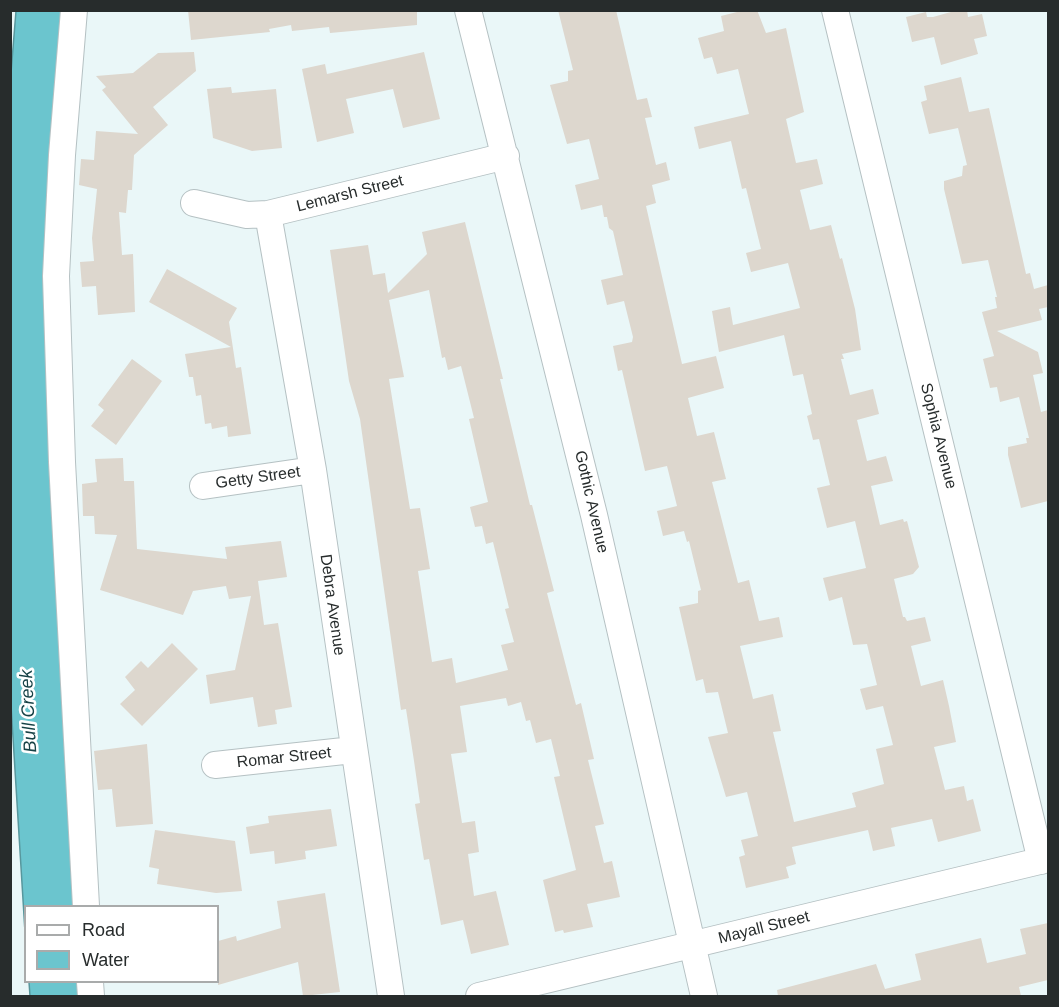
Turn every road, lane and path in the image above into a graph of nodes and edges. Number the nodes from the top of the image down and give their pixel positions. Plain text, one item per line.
1 (74, 10) edge
2 (468, 10) edge
3 (835, 10) edge
4 (506, 156) junction
5 (194, 203) dead end
6 (268, 214) junction
7 (313, 470) junction
8 (203, 486) dead end
9 (353, 750) junction
10 (215, 765) dead end
11 (1045, 860) edge
12 (86, 905) edge
13 (692, 945) junction
14 (391, 996) edge
15 (479, 996) edge
16 (704, 996) edge

1 - 12 street
2 - 4 street, Gothic Avenue
3 - 11 street, Sophia Avenue
4 - 6 street, Lemarsh Street
4 - 13 street, Gothic Avenue
5 - 6 street, Lemarsh Street
6 - 7 street, Debra Avenue
7 - 8 street, Getty Street
7 - 9 street, Debra Avenue
9 - 10 street, Romar Street
9 - 14 street, Debra Avenue
11 - 13 street, Mayall Street
13 - 15 street, Mayall Street
13 - 16 street, Gothic Avenue

